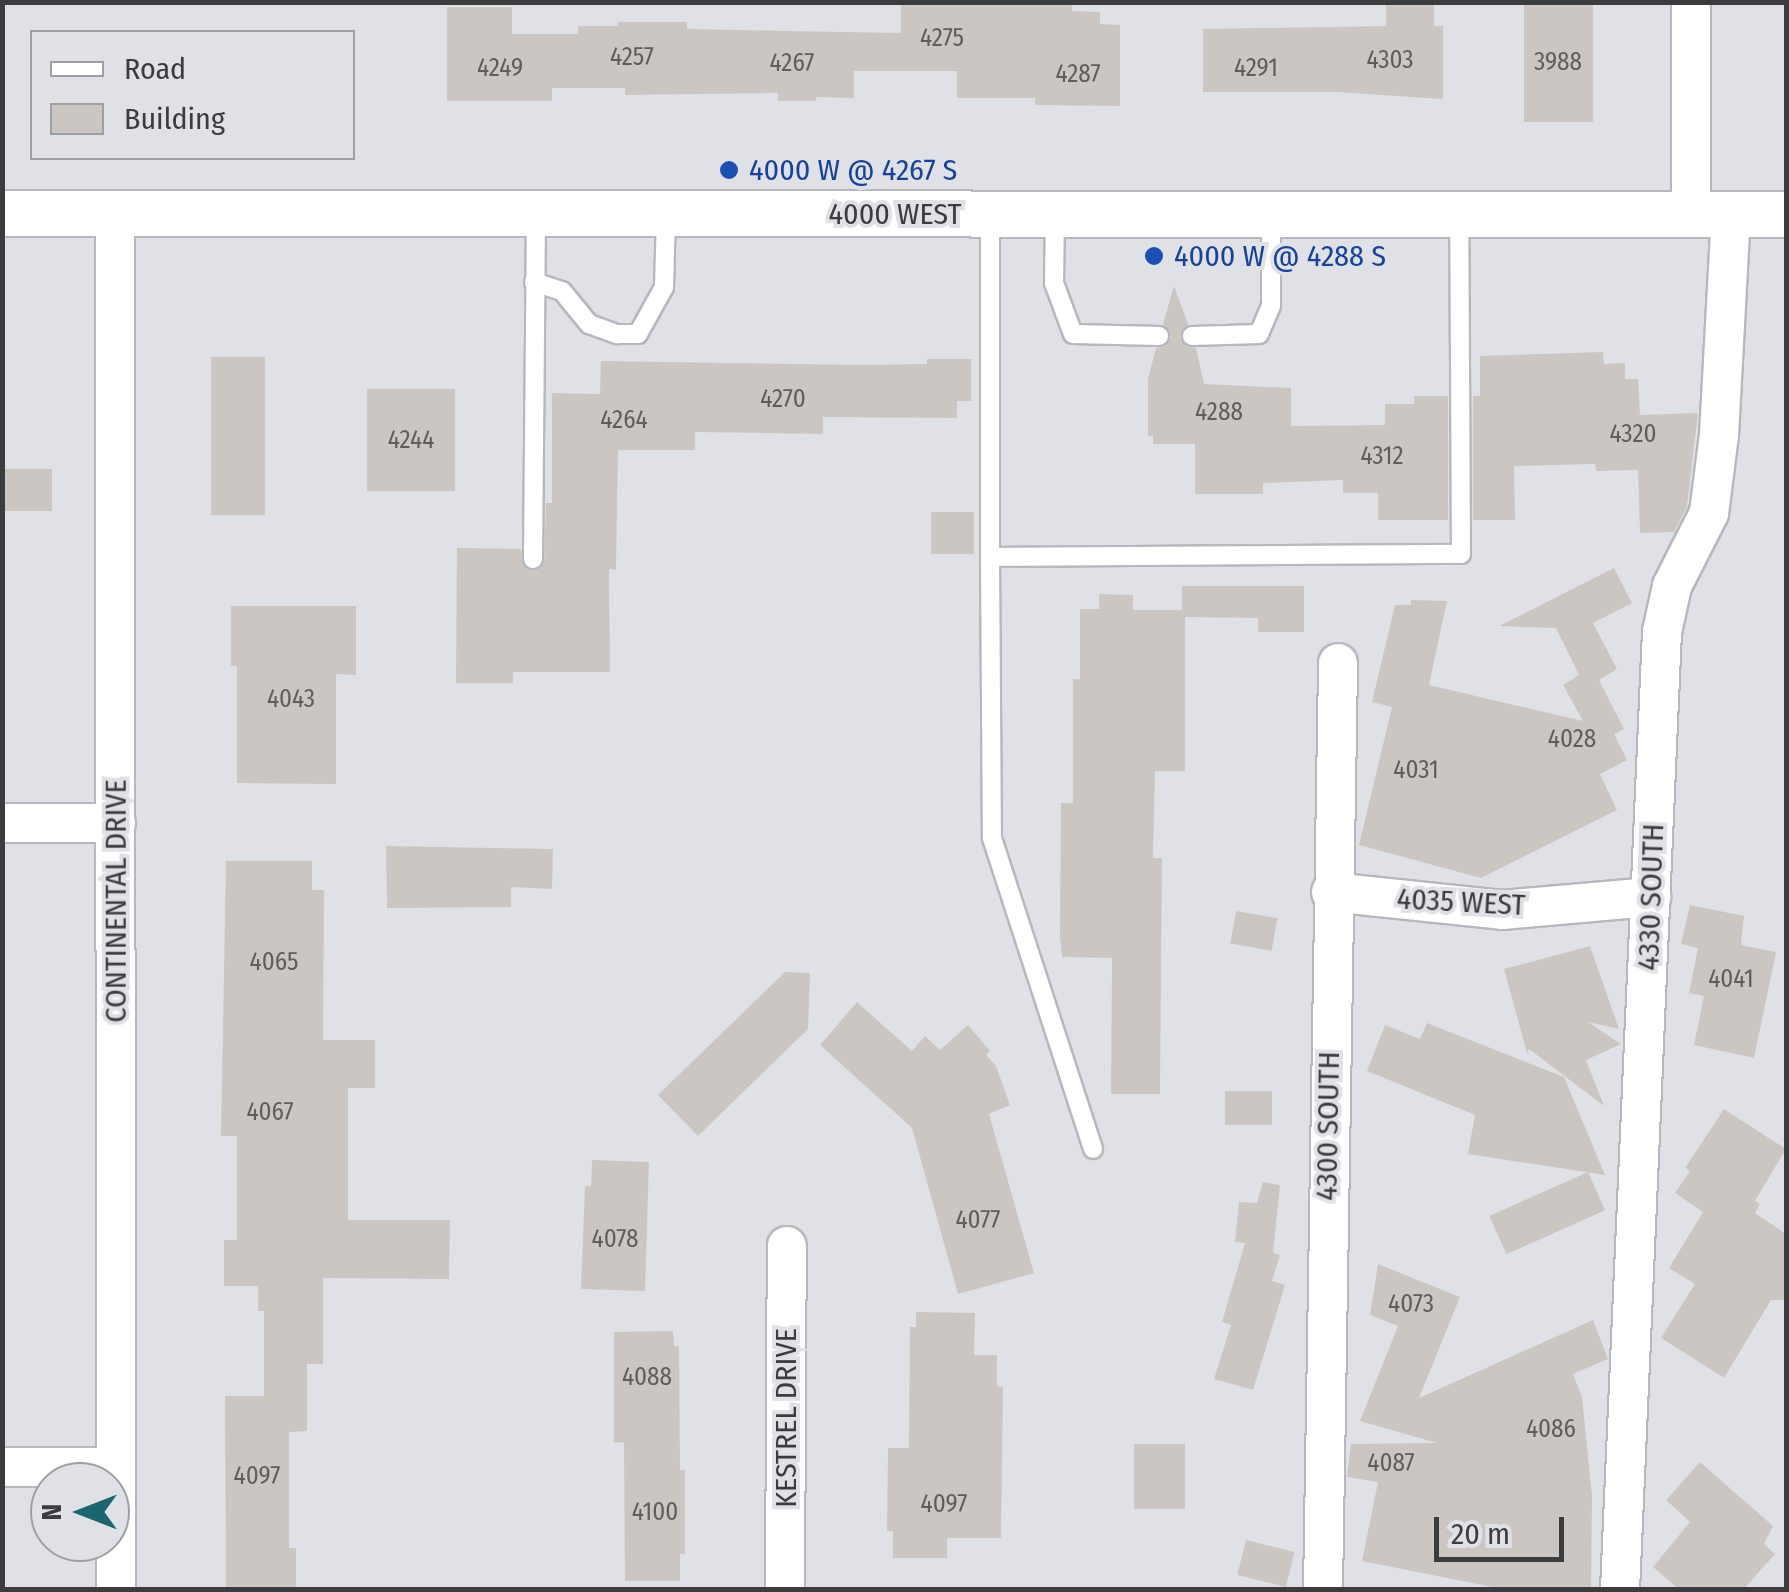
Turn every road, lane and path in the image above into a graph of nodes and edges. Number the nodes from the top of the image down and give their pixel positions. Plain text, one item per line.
1 (1691, 2) edge
2 (2, 213) edge
3 (115, 213) junction
4 (536, 214) junction
5 (666, 214) junction
6 (990, 214) junction
7 (1055, 214) junction
8 (1711, 214) junction
9 (1786, 214) edge
10 (1270, 215) junction
11 (1459, 215) junction
12 (534, 282) junction
13 (1159, 336) dead end
14 (1192, 336) dead end
15 (990, 557) junction
16 (533, 559) dead end
17 (1338, 663) dead end
18 (116, 822) junction
19 (2, 823) edge
20 (1331, 892) junction
21 (1650, 898) junction
22 (1094, 1150) dead end
23 (787, 1246) dead end
24 (116, 1462) edge
25 (2, 1468) edge
26 (30, 1468) edge
27 (116, 1562) edge
28 (116, 1590) edge
29 (785, 1590) edge
30 (1323, 1590) edge
31 (1620, 1590) edge

1 - 8 street, 4330 SOUTH
2 - 3 street, 4000 WEST
3 - 4 street, 4000 WEST
3 - 18 street, CONTINENTAL DRIVE
4 - 5 street, 4000 WEST
4 - 12 lane
5 - 6 street, 4000 WEST
5 - 12 lane
6 - 7 street, 4000 WEST
6 - 15 lane
7 - 10 street, 4000 WEST
7 - 13 lane
8 - 9 street, 4000 WEST
8 - 11 street, 4000 WEST
8 - 21 street, 4330 SOUTH
10 - 11 street, 4000 WEST
10 - 14 lane
11 - 15 lane
12 - 16 lane
15 - 22 lane
17 - 20 street, 4300 SOUTH
18 - 19 street
18 - 24 street, CONTINENTAL DRIVE
20 - 21 street, 4035 WEST
20 - 30 street, 4300 SOUTH
21 - 31 street, 4330 SOUTH
23 - 29 street, KESTREL DRIVE
25 - 26 street
27 - 28 street, CONTINENTAL DRIVE

